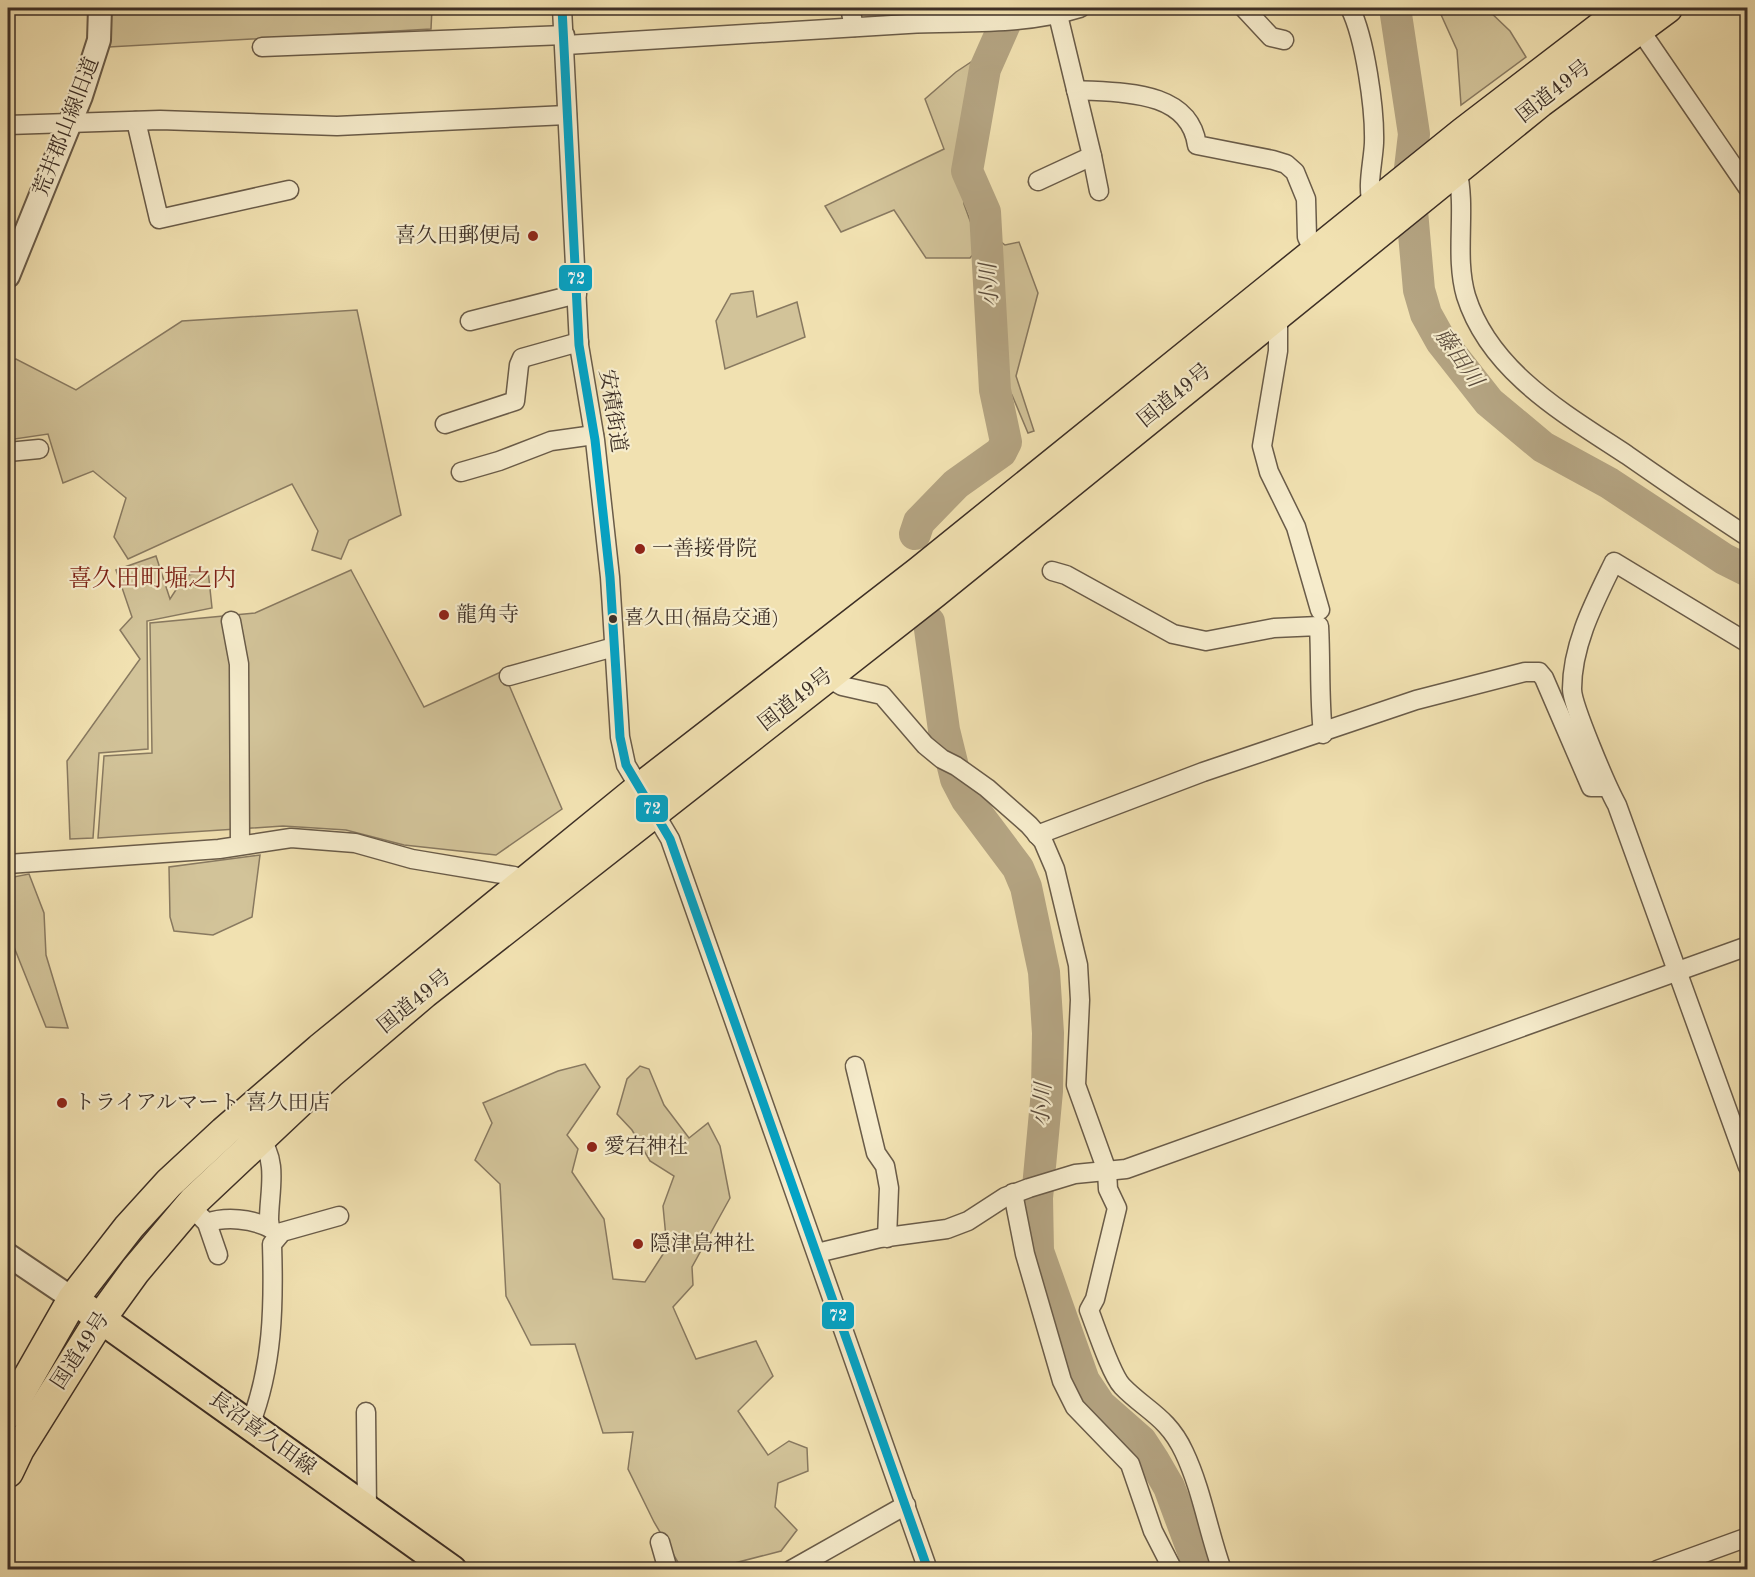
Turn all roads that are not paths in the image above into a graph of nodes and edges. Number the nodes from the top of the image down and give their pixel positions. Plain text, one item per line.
1 (100, 8) edge
2 (562, 8) edge
3 (849, 8) edge
4 (1080, 8) edge
5 (1244, 8) edge
6 (1350, 8) edge
7 (1667, 8) edge
8 (1058, 15) junction
9 (1632, 17) edge
10 (1000, 18) edge
11 (854, 27) junction
12 (566, 40) junction
13 (1284, 40) dead end
14 (262, 47) dead end
15 (1076, 90) junction
16 (567, 114) junction
17 (136, 121) junction
18 (71, 124) junction
19 (8, 125) edge
20 (1092, 156) junction
21 (1453, 162) junction
22 (1038, 181) dead end
23 (1748, 188) edge
24 (289, 190) dead end
25 (1099, 191) dead end
26 (1379, 213) junction
27 (1315, 254) junction
28 (8, 276) edge
29 (577, 294) junction
30 (1278, 314) junction
31 (471, 321) dead end
32 (579, 342) junction
33 (445, 424) dead end
34 (594, 435) junction
35 (39, 449) dead end
36 (8, 452) edge
37 (461, 472) dead end
38 (1748, 537) edge
39 (1052, 571) dead end
40 (1320, 610) dead end
41 (231, 621) dead end
42 (1748, 643) edge
43 (614, 647) junction
44 (509, 676) dead end
45 (825, 676) junction
46 (1323, 734) junction
47 (1607, 787) junction
48 (647, 800) junction
49 (1037, 834) junction
50 (240, 845) junction
51 (8, 864) edge
52 (524, 882) junction
53 (1748, 946) edge
54 (1677, 972) junction
55 (855, 1066) dead end
56 (259, 1138) junction
57 (1748, 1167) edge
58 (1107, 1171) junction
59 (1021, 1191) junction
60 (199, 1214) junction
61 (339, 1216) dead end
62 (275, 1231) junction
63 (887, 1238) junction
64 (817, 1252) junction
65 (8, 1255) edge
66 (218, 1255) dead end
67 (73, 1299) junction
68 (101, 1318) junction
69 (366, 1412) dead end
70 (8, 1413) edge
71 (250, 1425) junction
72 (8, 1472) edge
73 (906, 1505) junction
74 (367, 1509) junction
75 (1748, 1537) edge
76 (660, 1542) dead end
77 (452, 1569) edge
78 (668, 1569) edge
79 (791, 1569) edge
80 (928, 1569) edge
81 (1173, 1569) edge
82 (1222, 1569) edge
83 (1657, 1569) edge

1 - 18 street, 荒井郡山線旧道
2 - 12 street, 安積街道
3 - 11 street
4 - 8 street
5 - 13 street
6 - 26 street
7 - 9 highway, 国道49号
8 - 10 street
8 - 15 street
9 - 21 highway, 国道49号
9 - 23 street
10 - 11 street
11 - 12 street
12 - 14 street
12 - 16 street, 安積街道
15 - 20 street
15 - 27 street
16 - 17 street
16 - 29 street, 安積街道
17 - 18 street
17 - 24 street
18 - 19 street
18 - 28 street, 荒井郡山線旧道
20 - 22 street
20 - 25 street
21 - 26 highway, 国道49号
21 - 38 street
26 - 27 highway, 国道49号
26 - 30 highway, 国道49号
27 - 48 highway, 国道49号
29 - 31 street
29 - 32 street, 安積街道
30 - 40 street
30 - 45 highway, 国道49号
32 - 33 street
32 - 34 street, 安積街道
34 - 37 street
34 - 43 street, 安積街道
35 - 36 street
39 - 46 street
41 - 50 street
42 - 47 street
43 - 44 street
43 - 48 street, 安積街道
45 - 48 highway, 国道49号
45 - 49 street
46 - 47 street
46 - 49 street
47 - 54 street
48 - 52 highway, 国道49号
48 - 56 highway, 国道49号
48 - 64 street, 安積街道
49 - 58 street
50 - 51 street
50 - 52 street
52 - 67 highway, 国道49号
53 - 54 street
54 - 57 street
54 - 58 street
55 - 63 street
56 - 60 highway, 国道49号
56 - 62 street
58 - 59 street
58 - 82 street
59 - 63 street
59 - 81 street
60 - 62 street
60 - 66 street
60 - 68 highway, 国道49号
61 - 62 street
62 - 71 street
63 - 64 street
64 - 73 street, 安積街道
65 - 67 street
67 - 68 main road, 長沼喜久田線
67 - 70 highway, 国道49号
68 - 71 main road, 長沼喜久田線
68 - 72 highway, 国道49号
69 - 74 street
71 - 74 main road, 長沼喜久田線
73 - 79 street
73 - 80 street, 安積街道
74 - 77 main road, 長沼喜久田線
75 - 83 street
76 - 78 street

